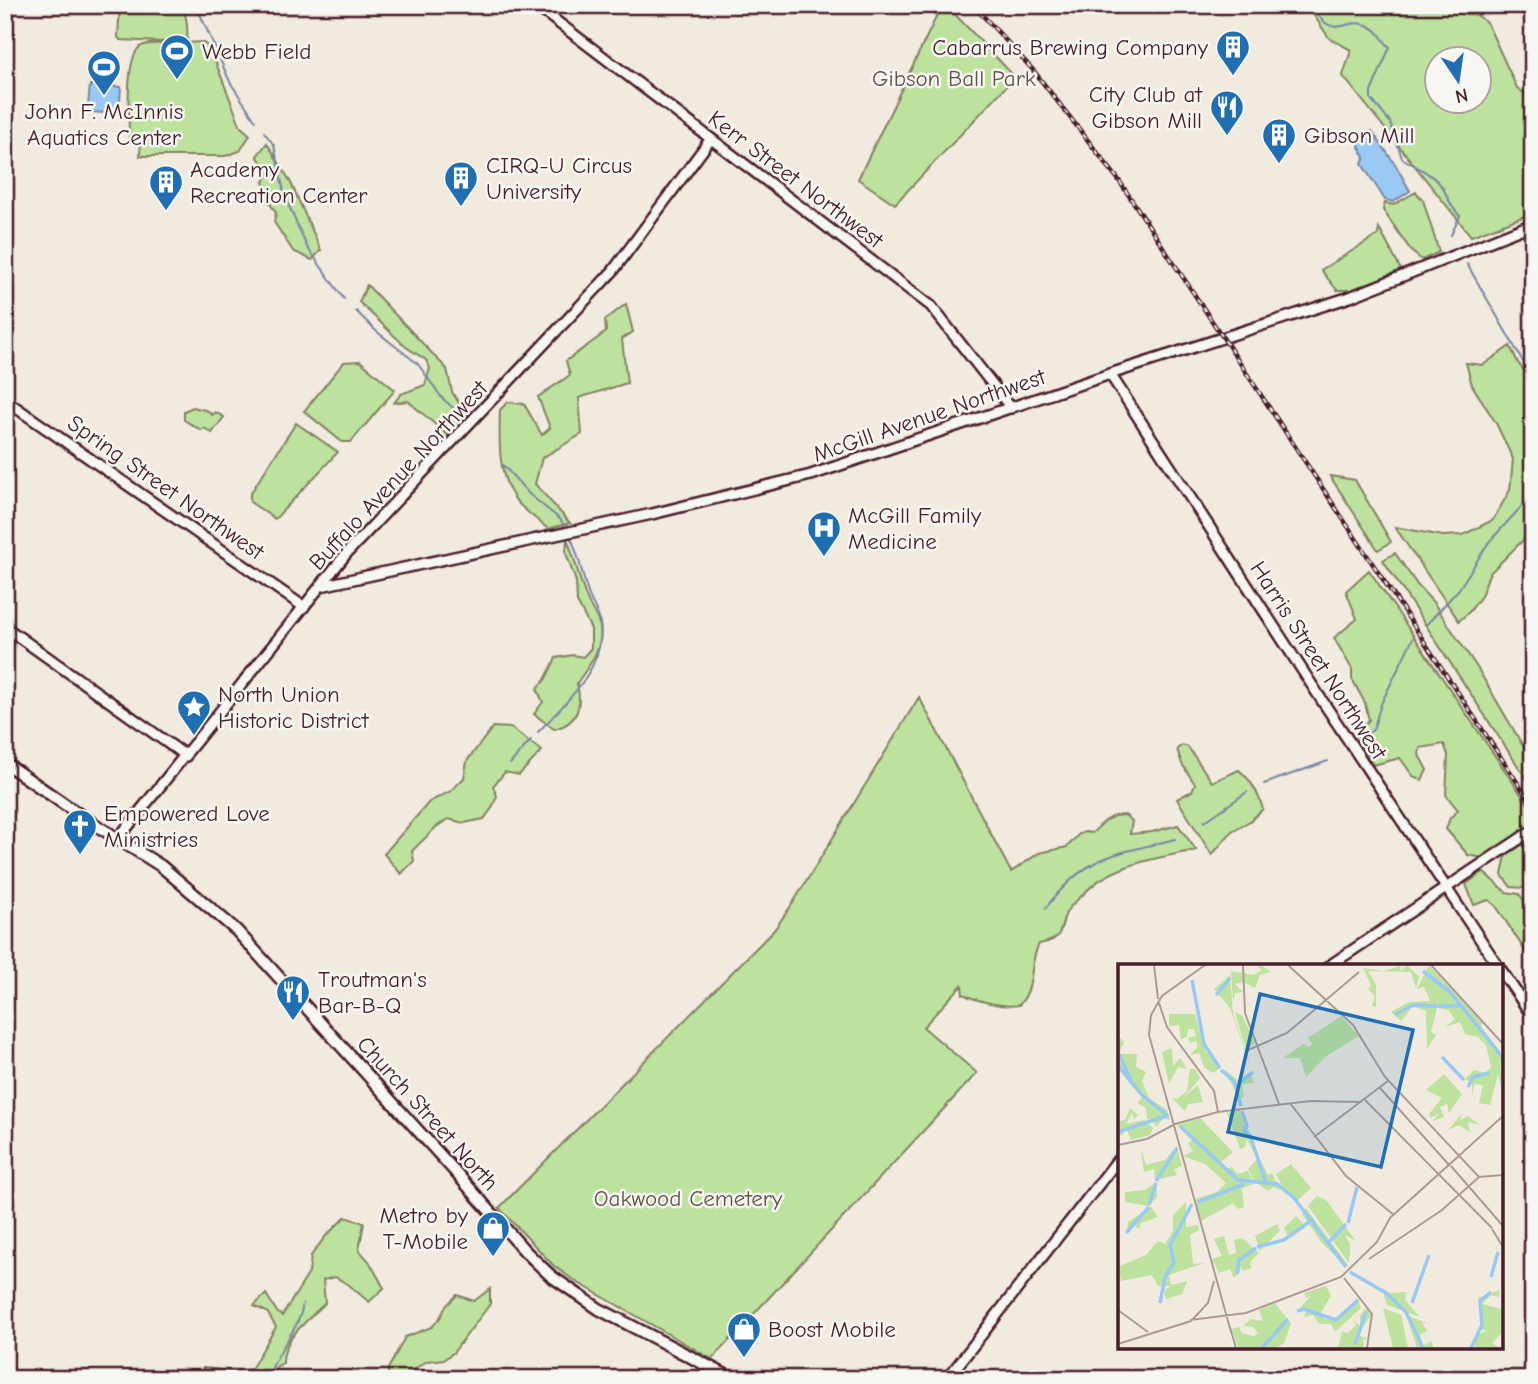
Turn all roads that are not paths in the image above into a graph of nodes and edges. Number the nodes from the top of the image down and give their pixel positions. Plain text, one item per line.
1 (535, 5) edge
2 (710, 140) junction
3 (1533, 224) edge
4 (1110, 374) junction
5 (5, 400) edge
6 (1011, 408) junction
7 (321, 586) junction
8 (304, 607) junction
9 (5, 627) edge
10 (186, 756) junction
11 (5, 764) edge
12 (1533, 830) edge
13 (117, 839) junction
14 (1447, 887) junction
15 (1332, 964) edge
16 (1497, 964) edge
17 (1503, 973) edge
18 (1533, 1017) edge
19 (1118, 1160) edge
20 (733, 1379) edge
21 (947, 1379) edge

1 - 2 street, Kerr Street Northwest
2 - 6 street, Kerr Street Northwest
2 - 7 street, Buffalo Avenue Northwest
3 - 4 street, McGill Avenue Northwest
4 - 6 street, McGill Avenue Northwest
4 - 14 street, Harris Street Northwest
5 - 8 street, Spring Street Northwest
6 - 7 street, McGill Avenue Northwest
7 - 8 street, Buffalo Avenue Northwest
8 - 10 street, Buffalo Avenue Northwest
9 - 10 street
10 - 13 street, Buffalo Avenue Northwest
11 - 13 main road, Church Street North
12 - 14 street
13 - 20 main road, Church Street North
14 - 15 street
14 - 16 street, Harris Street Northwest
17 - 18 street
19 - 21 street

